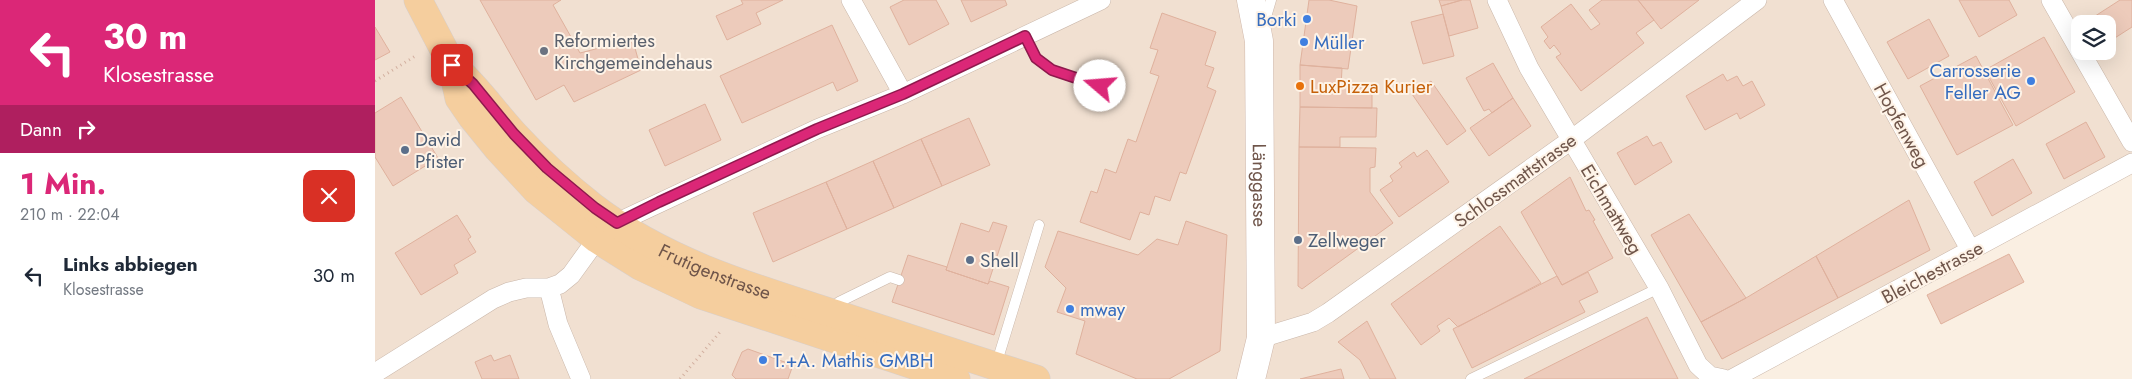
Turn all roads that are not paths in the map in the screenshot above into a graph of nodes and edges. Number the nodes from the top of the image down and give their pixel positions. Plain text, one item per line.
1 (418, 0) edge
2 (851, 0) edge
3 (1101, 0) edge
4 (1251, 0) edge
5 (1271, 0) edge
6 (1497, 0) edge
7 (1757, 0) edge
8 (1833, 0) edge
9 (2051, 0) edge
10 (2071, 35) edge
11 (1025, 36) junction
12 (1259, 41) junction
13 (2085, 60) edge
14 (1100, 86) dead end
15 (903, 94) junction
16 (1571, 140) junction
17 (2132, 142) edge
18 (2132, 163) edge
19 (1039, 225) dead end
20 (607, 231) junction
21 (1971, 251) junction
22 (899, 280) dead end
23 (549, 288) junction
24 (1659, 288) junction
25 (829, 312) junction
26 (1261, 338) junction
27 (993, 372) edge
28 (375, 373) edge
29 (1250, 377) edge
30 (581, 379) edge
31 (956, 379) edge
32 (1037, 379) edge
33 (1471, 379) edge
34 (1724, 379) edge
35 (1732, 379) edge

1 - 20 main road, Frutigenstrasse
2 - 15 street
3 - 11 street
4 - 12 street, Länggasse
5 - 12 lane
6 - 16 street, Eichmattweg
7 - 16 street, Schlossmattstrasse
8 - 21 street, Hopfenweg
9 - 10 street
11 - 14 lane
11 - 15 street
12 - 26 street, Länggasse
13 - 17 street
15 - 20 street
16 - 24 street, Eichmattweg
16 - 26 street, Schlossmattstrasse
18 - 21 street, Bleichestrasse
19 - 27 lane
20 - 23 street
20 - 25 main road, Frutigenstrasse
20 - 31 main road, Frutigenstrasse
21 - 35 street, Bleichestrasse
22 - 25 lane
23 - 28 street
23 - 30 street
24 - 33 lane
24 - 34 street, Eichmattweg
25 - 27 main road, Frutigenstrasse
26 - 29 street, Länggasse
27 - 32 main road, Frutigenstrasse

